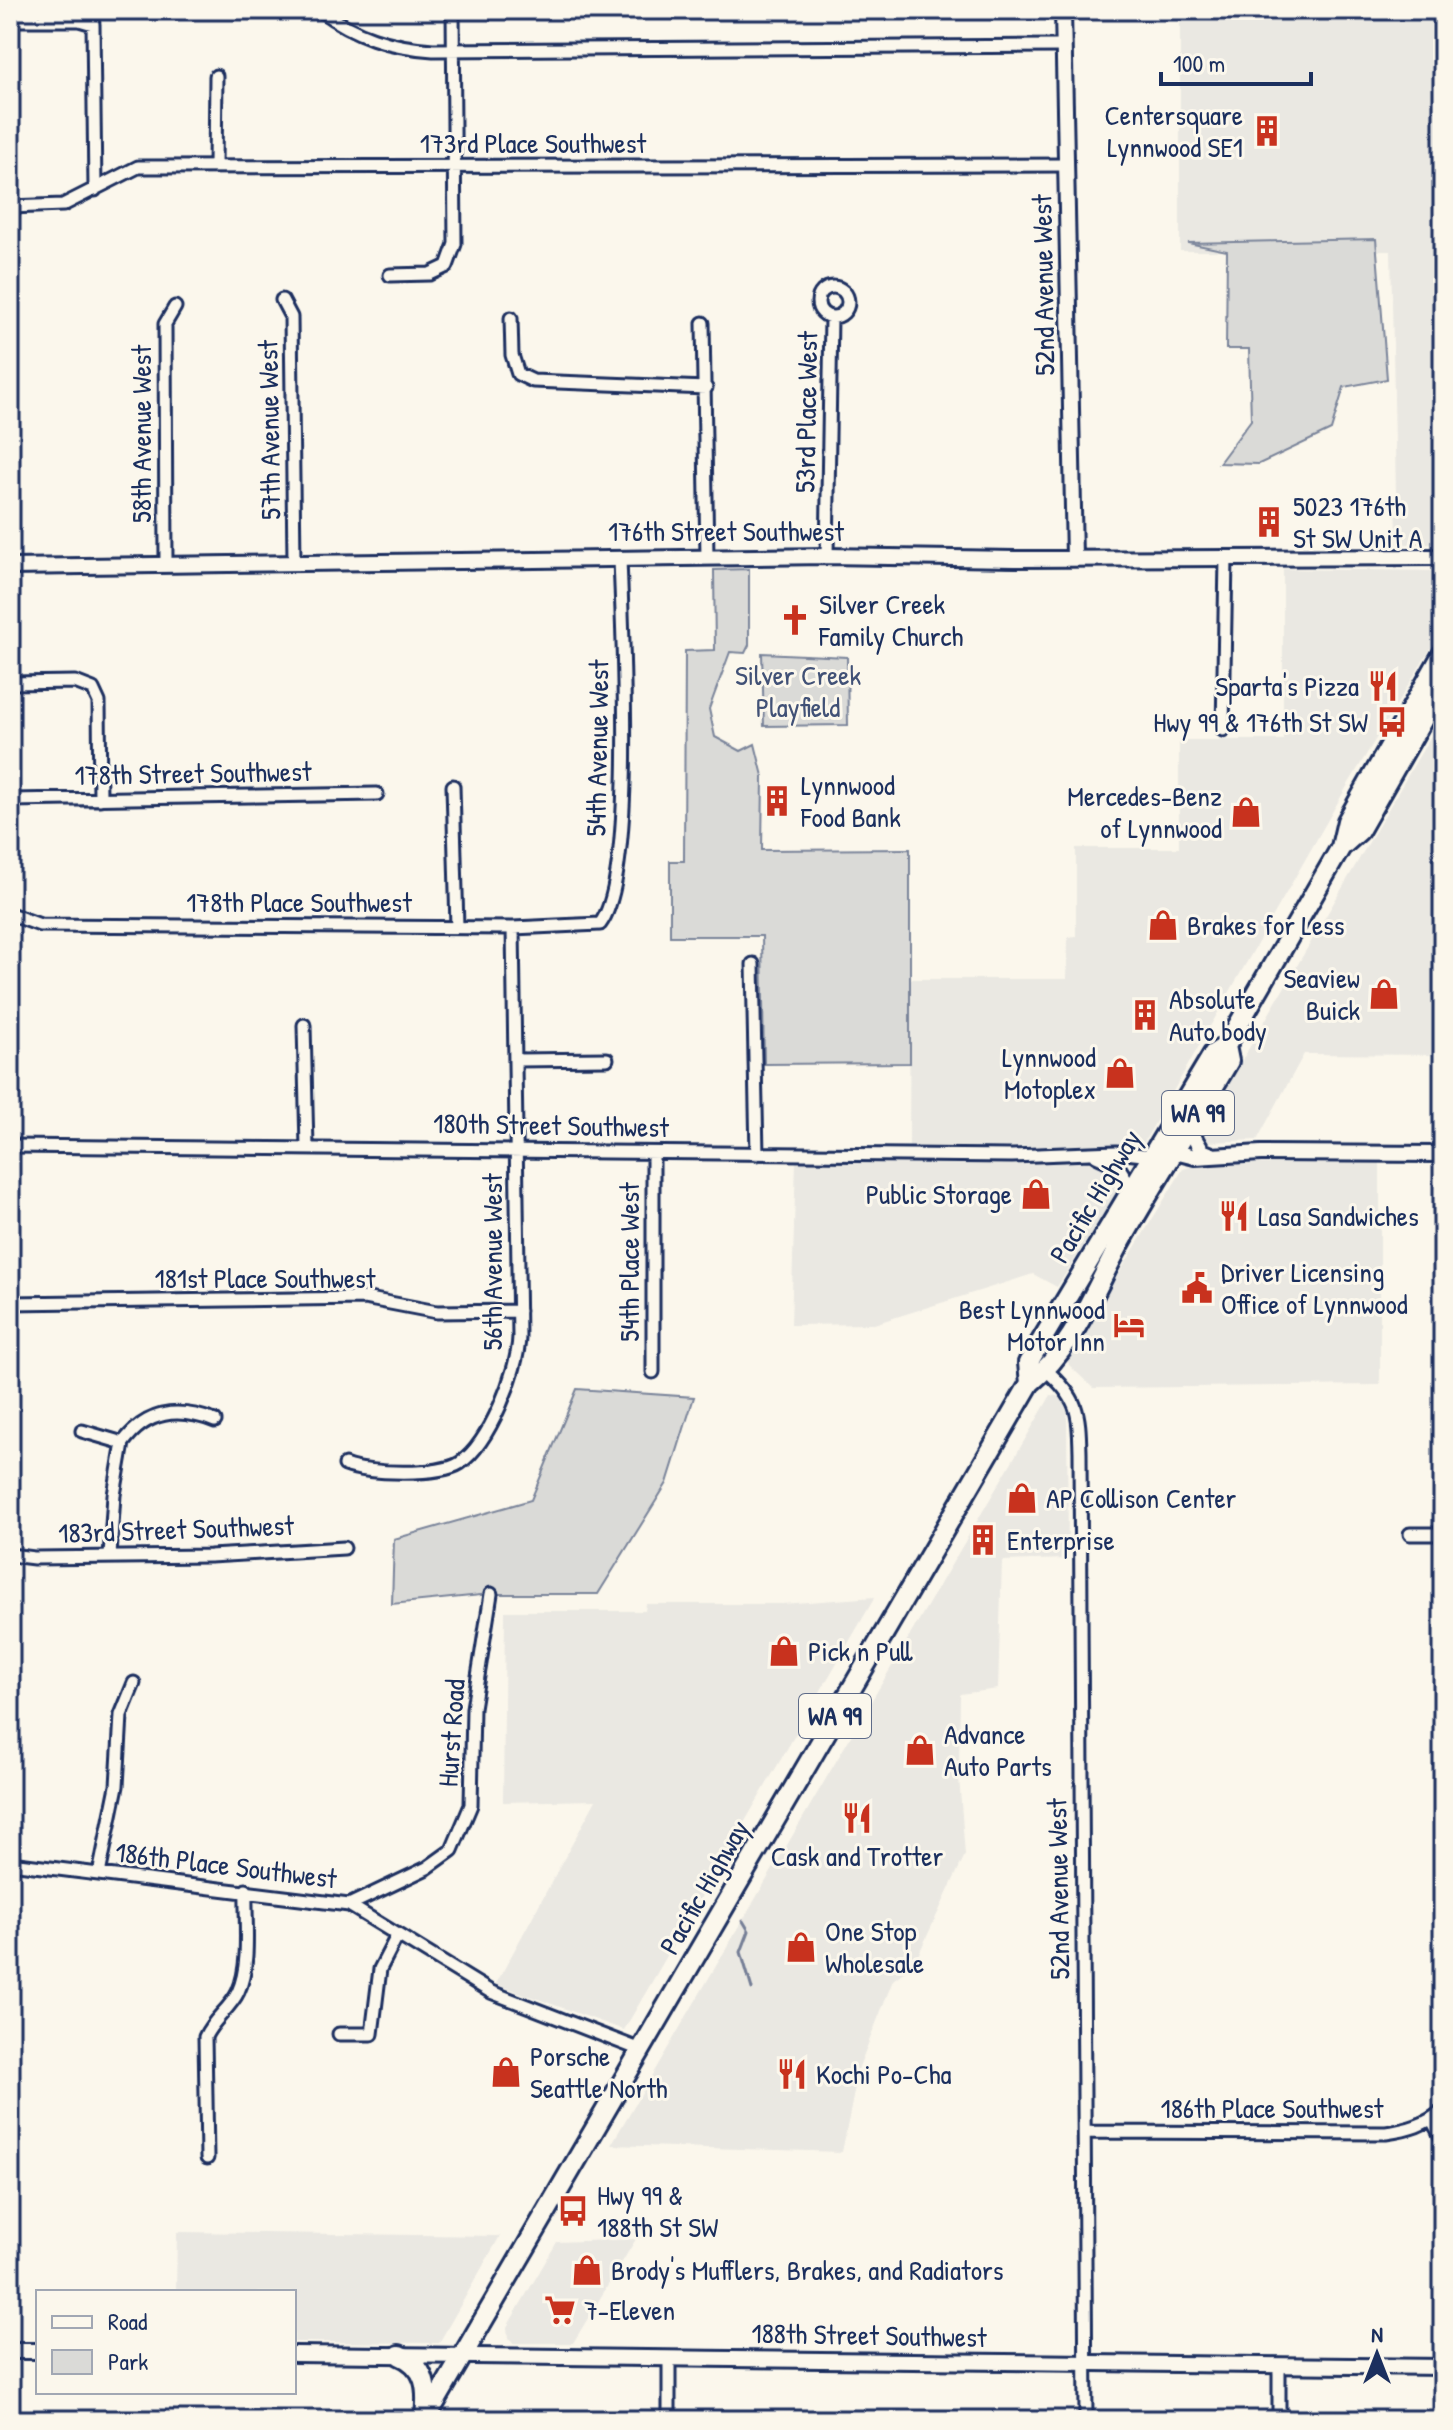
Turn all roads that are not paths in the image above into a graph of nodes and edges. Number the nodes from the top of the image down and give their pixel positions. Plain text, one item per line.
1 (320, 10) edge
2 (453, 10) edge
3 (1063, 10) edge
4 (10, 20) edge
5 (1063, 46) junction
6 (453, 51) junction
7 (216, 76) dead end
8 (1066, 165) junction
9 (215, 166) junction
10 (454, 167) junction
11 (95, 190) junction
12 (10, 207) edge
13 (390, 275) dead end
14 (282, 300) dead end
15 (175, 307) dead end
16 (831, 317) dead end
17 (511, 318) dead end
18 (703, 323) dead end
19 (706, 388) junction
20 (827, 556) junction
21 (707, 557) junction
22 (1443, 557) edge
23 (620, 558) junction
24 (1074, 558) junction
25 (1226, 558) junction
26 (294, 561) junction
27 (166, 564) junction
28 (10, 567) edge
29 (1443, 653) edge
30 (10, 683) edge
31 (1443, 684) edge
32 (1223, 730) dead end
33 (1392, 744) junction
34 (453, 786) dead end
35 (377, 794) dead end
36 (100, 799) junction
37 (10, 800) edge
38 (1373, 808) junction
39 (1341, 847) junction
40 (10, 914) edge
41 (457, 927) junction
42 (589, 927) joint
43 (513, 928) junction
44 (753, 964) dead end
45 (304, 1025) dead end
46 (1226, 1046) junction
47 (607, 1059) dead end
48 (517, 1060) junction
49 (1183, 1103) junction
50 (1189, 1129) junction
51 (10, 1146) edge
52 (307, 1148) junction
53 (516, 1150) junction
54 (1175, 1152) junction
55 (653, 1153) junction
56 (757, 1154) junction
57 (1443, 1154) edge
58 (1092, 1155) junction
59 (1212, 1155) junction
60 (1152, 1156) junction
61 (1132, 1188) junction
62 (1126, 1233) junction
63 (10, 1303) edge
64 (519, 1311) junction
65 (1047, 1331) junction
66 (1046, 1370) junction
67 (653, 1372) dead end
68 (1030, 1383) junction
69 (215, 1421) dead end
70 (82, 1431) dead end
71 (123, 1443) junction
72 (345, 1465) dead end
73 (1410, 1534) dead end
74 (1443, 1534) edge
75 (344, 1548) dead end
76 (10, 1555) edge
77 (110, 1556) junction
78 (491, 1594) dead end
79 (134, 1683) dead end
80 (10, 1863) edge
81 (99, 1874) junction
82 (246, 1890) junction
83 (349, 1905) junction
84 (397, 1936) junction
85 (339, 2034) dead end
86 (641, 2050) junction
87 (1443, 2110) edge
88 (1432, 2120) junction
89 (1087, 2132) junction
90 (1443, 2140) edge
91 (207, 2158) dead end
92 (10, 2351) edge
93 (36, 2351) edge
94 (296, 2354) edge
95 (399, 2355) junction
96 (462, 2356) junction
97 (669, 2358) junction
98 (1086, 2364) junction
99 (1279, 2366) junction
100 (1443, 2367) edge
101 (425, 2420) edge
102 (669, 2420) edge
103 (1086, 2420) edge
104 (1279, 2420) edge

1 - 6 street
2 - 6 street
3 - 5 street, 52nd Avenue West
4 - 11 street
5 - 6 street
5 - 8 street, 52nd Avenue West
6 - 10 street
7 - 9 street
8 - 10 street, 173rd Place Southwest
8 - 24 street, 52nd Avenue West
9 - 10 street, 173rd Place Southwest
9 - 11 street, 173rd Place Southwest
10 - 13 street
11 - 12 street, 173rd Place Southwest
14 - 26 street, 57th Avenue West
15 - 27 street, 58th Avenue West
16 - 20 street, 53rd Place West
17 - 19 street
18 - 19 street
19 - 21 street
20 - 21 street, 176th Street Southwest
20 - 24 street, 176th Street Southwest
21 - 23 street, 176th Street Southwest
22 - 25 street, 176th Street Southwest
23 - 26 street, 176th Street Southwest
23 - 42 street, 54th Avenue West
24 - 25 street, 176th Street Southwest
25 - 32 street
26 - 27 street, 176th Street Southwest
27 - 28 street, 176th Street Southwest
29 - 33 highway, Pacific Highway / WA 99
30 - 36 street
31 - 38 highway, Pacific Highway / WA 99
33 - 38 highway
33 - 39 highway, Pacific Highway / WA 99
34 - 41 street
35 - 36 street, 178th Street Southwest
36 - 37 street, 178th Street Southwest
38 - 39 highway, Pacific Highway / WA 99
39 - 46 highway, Pacific Highway / WA 99
40 - 41 street, 178th Place Southwest
41 - 43 street, 178th Place Southwest
42 - 43 street, 178th Place Southwest
43 - 48 street, 56th Avenue West
44 - 56 street
45 - 52 street
46 - 49 highway, Pacific Highway / WA 99
46 - 50 highway, Pacific Highway / WA 99
47 - 48 street
48 - 53 street, 56th Avenue West
49 - 54 highway
49 - 60 highway, Pacific Highway / WA 99
50 - 54 highway, Pacific Highway / WA 99
50 - 59 street
51 - 52 street, 180th Street Southwest
52 - 53 street, 180th Street Southwest
53 - 55 street, 180th Street Southwest
53 - 64 street, 56th Avenue West
54 - 59 street
54 - 62 highway, Pacific Highway / WA 99
55 - 56 street, 180th Street Southwest
55 - 67 street, 54th Place West
56 - 58 street, 180th Street Southwest
57 - 59 street
58 - 60 street, 180th Street Southwest
58 - 61 street
60 - 61 highway, Pacific Highway / WA 99
60 - 62 highway
61 - 65 highway, Pacific Highway / WA 99
62 - 66 highway, Pacific Highway / WA 99
63 - 64 street, 181st Place Southwest
64 - 72 street, 56th Avenue West
65 - 66 highway
65 - 68 highway, Pacific Highway / WA 99
66 - 68 highway, Pacific Highway / WA 99
66 - 89 street, 52nd Avenue West
68 - 86 highway, Pacific Highway / WA 99
69 - 71 street
70 - 71 street
71 - 77 street
73 - 74 street
75 - 77 street, 183rd Street Southwest
76 - 77 street, 183rd Street Southwest
78 - 83 street, Hurst Road
79 - 81 street
80 - 81 street, 186th Place Southwest
81 - 82 street, 186th Place Southwest
82 - 83 street, 186th Place Southwest
82 - 91 street
83 - 84 street, 186th Place Southwest
84 - 85 street
84 - 86 street, 186th Place Southwest
86 - 96 highway, Pacific Highway / WA 99
87 - 88 street
88 - 89 street, 186th Place Southwest
88 - 90 street
89 - 98 street, 52nd Avenue West
92 - 93 street
94 - 95 street, 188th Street Southwest
95 - 96 street, 188th Street Southwest
95 - 101 highway
96 - 97 street, 188th Street Southwest
96 - 101 highway, Pacific Highway / WA 99
97 - 98 street, 188th Street Southwest
97 - 102 street
98 - 99 street, 188th Street Southwest
98 - 103 street, 52nd Avenue West
99 - 100 street, 188th Street Southwest
99 - 104 street

